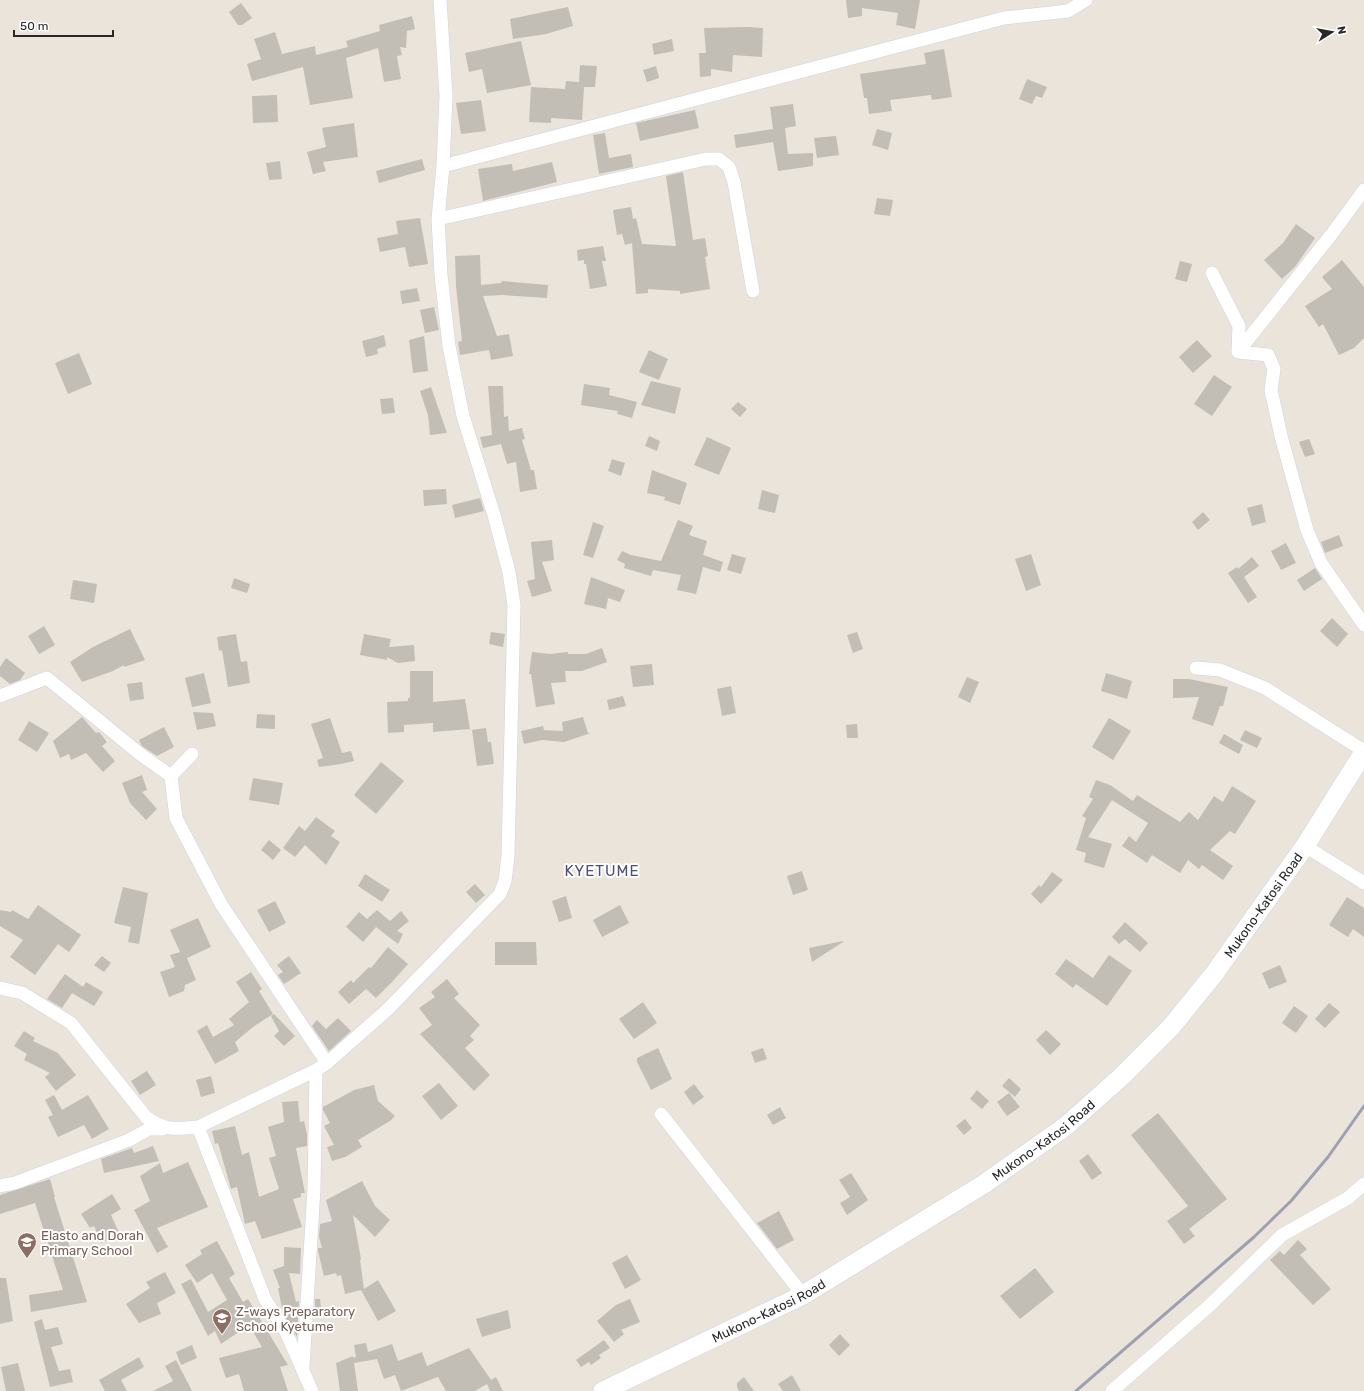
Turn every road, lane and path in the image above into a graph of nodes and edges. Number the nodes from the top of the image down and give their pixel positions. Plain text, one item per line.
1 (440, 0) edge
2 (1086, 0) edge
3 (443, 166) junction
4 (1364, 190) edge
5 (438, 219) junction
6 (1212, 273) dead end
7 (753, 291) dead end
8 (1238, 352) junction
9 (1364, 625) edge
10 (1196, 668) dead end
11 (0, 696) edge
12 (1364, 751) edge
13 (192, 754) dead end
14 (171, 776) junction
15 (1304, 846) junction
16 (1364, 883) edge
17 (0, 988) edge
18 (322, 1067) junction
19 (660, 1114) dead end
20 (198, 1127) junction
21 (171, 1129) junction
22 (1364, 1184) edge
23 (0, 1186) edge
24 (803, 1295) junction
25 (303, 1369) junction
26 (312, 1391) edge
27 (603, 1391) edge
28 (1112, 1391) edge

1 - 3 street
2 - 3 street
3 - 5 street
4 - 8 street
5 - 7 street
5 - 18 street
6 - 8 street
8 - 9 street
10 - 12 street
11 - 14 street
12 - 15 main road, Mukono-Katosi Road
13 - 14 street
14 - 18 street
15 - 16 street
15 - 24 main road, Mukono-Katosi Road
17 - 21 street
18 - 20 street
18 - 25 street
19 - 24 street
20 - 21 street
20 - 25 street
21 - 23 street
22 - 28 street
24 - 27 main road, Mukono-Katosi Road
25 - 26 street

